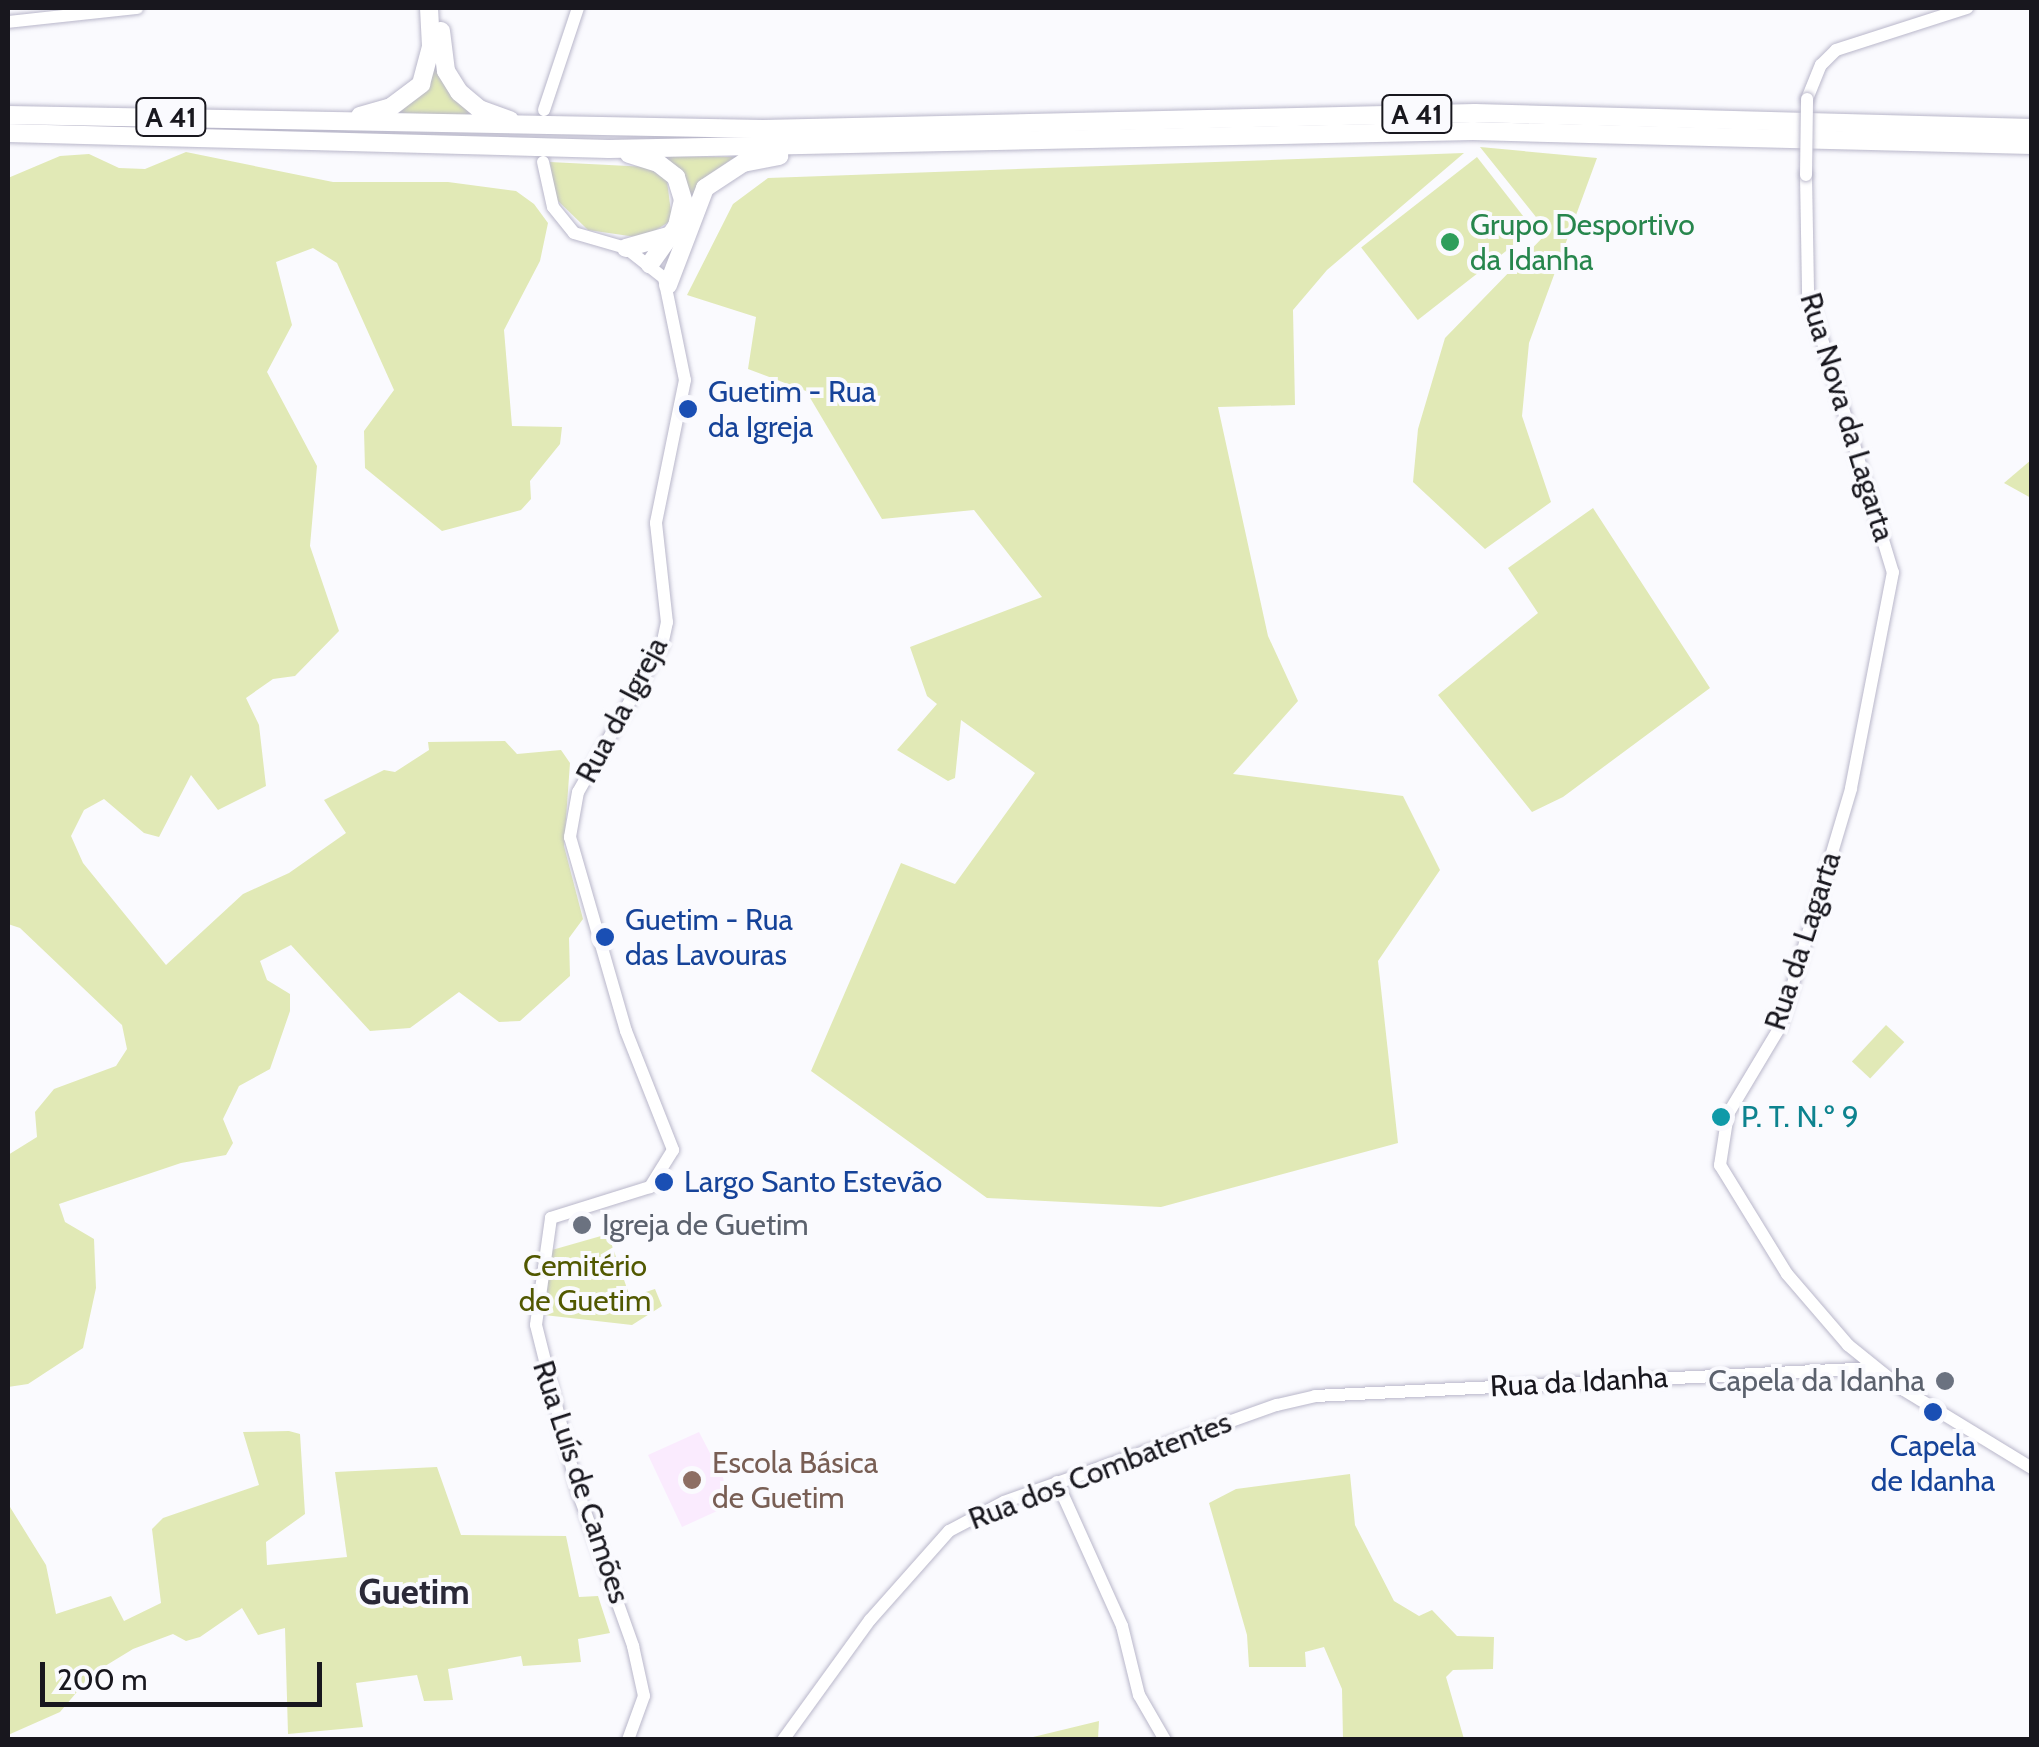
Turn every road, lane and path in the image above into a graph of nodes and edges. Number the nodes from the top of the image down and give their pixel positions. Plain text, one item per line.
1 (137, 8) edge
2 (429, 8) edge
3 (438, 8) edge
4 (578, 8) edge
5 (1967, 8) edge
6 (121, 10) edge
7 (8, 22) edge
8 (8, 115) edge
9 (539, 118) junction
10 (2032, 119) edge
11 (331, 120) junction
12 (1997, 128) junction
13 (2032, 128) edge
14 (8, 133) edge
15 (2032, 145) edge
16 (1968, 146) junction
17 (804, 148) junction
18 (609, 149) junction
19 (2032, 157) edge
20 (543, 162) dead end
21 (678, 237) junction
22 (626, 248) junction
23 (650, 264) junction
24 (668, 284) junction
25 (676, 333) junction
26 (1893, 572) joint
27 (650, 1187) joint
28 (1876, 1368) junction
29 (1277, 1405) joint
30 (2032, 1468) edge
31 (1057, 1482) junction
32 (628, 1740) edge
33 (783, 1740) edge
34 (1166, 1740) edge

1 - 6 main road
2 - 11 highway
3 - 9 highway
4 - 9 main road
5 - 26 main road, Rua Nova da Lagarta, bridge
6 - 7 main road
8 - 11 highway, A 41
9 - 11 highway, A 41
9 - 12 highway, A 41
10 - 12 highway
12 - 13 highway, A 41
14 - 18 highway, A 41
15 - 16 highway, A 41
16 - 17 highway, A 41
16 - 19 highway
17 - 18 highway, A 41
17 - 21 highway
18 - 21 highway
20 - 22 main road
21 - 22 highway
21 - 23 highway
21 - 24 highway
22 - 23 main road
23 - 24 main road
23 - 25 main road, Rua da Igreja
24 - 25 main road, Rua da Igreja
25 - 27 main road, Rua da Igreja
26 - 28 main road, Rua da Lagarta
27 - 32 main road, Rua Luís de Camões
28 - 29 main road, Rua da Idanha
28 - 30 main road
29 - 31 main road, Rua dos Combatentes
31 - 33 main road, Rua dos Combatentes
31 - 34 main road

